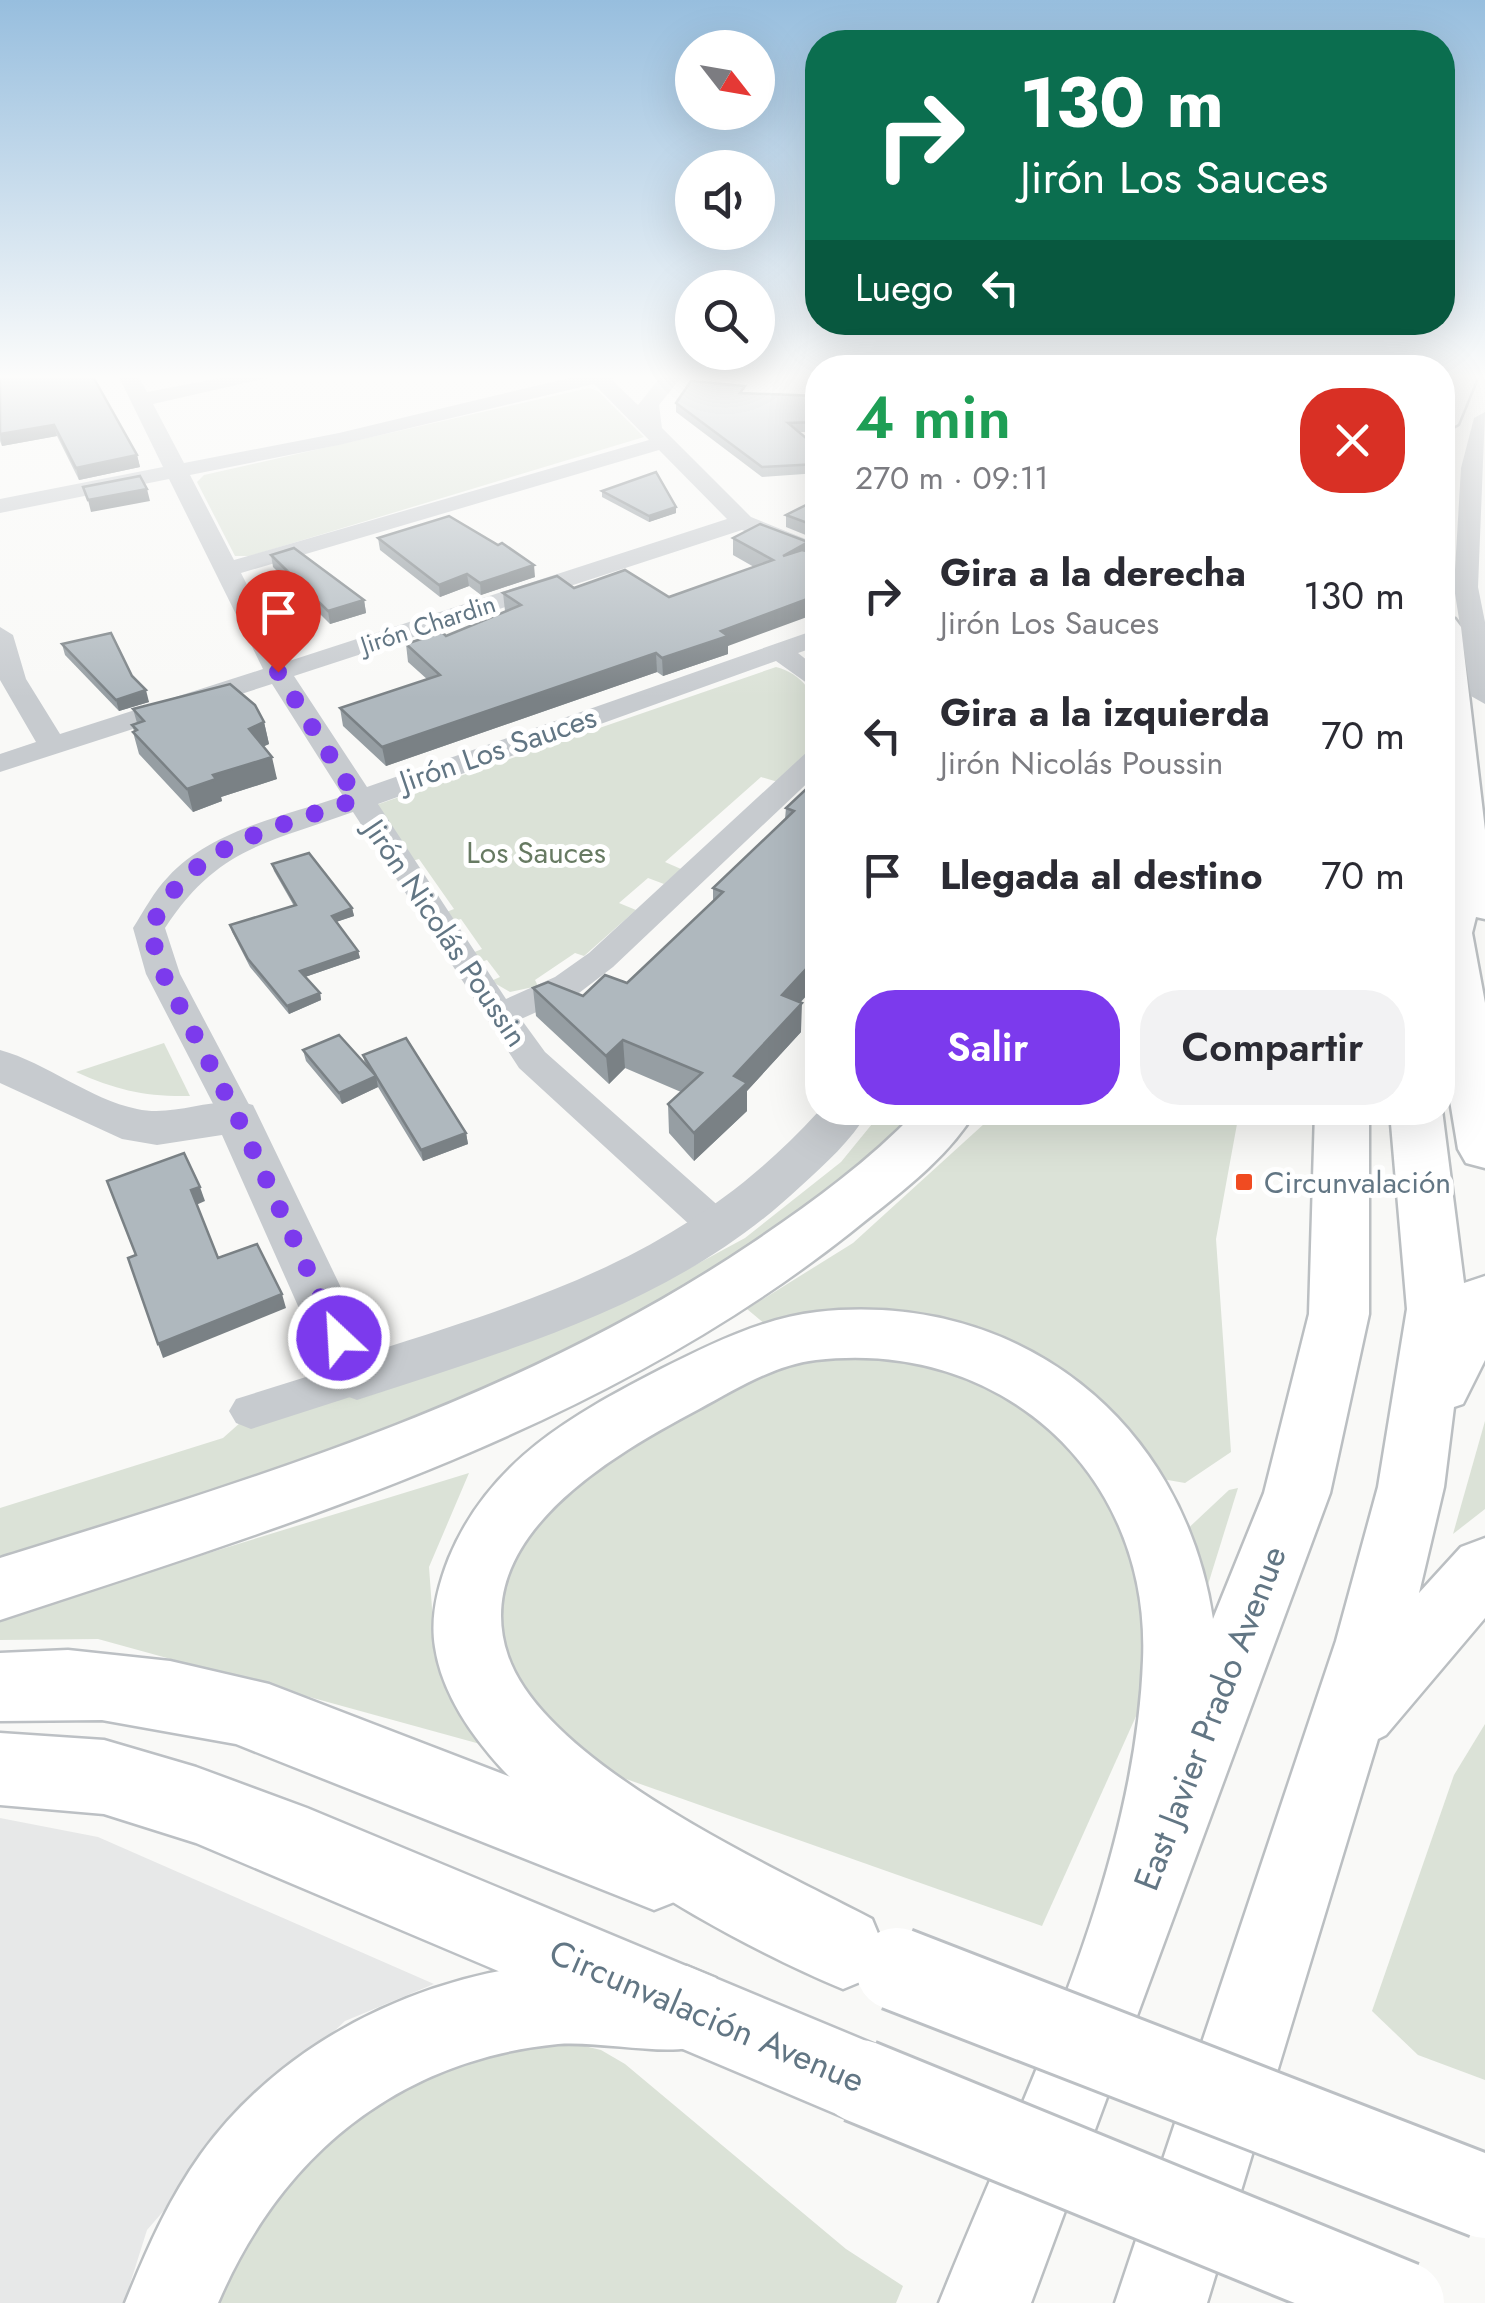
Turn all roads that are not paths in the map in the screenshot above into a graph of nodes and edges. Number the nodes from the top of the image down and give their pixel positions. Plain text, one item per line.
1 (120, 482) edge
2 (184, 482) edge
3 (505, 482) edge
4 (704, 482) edge
5 (1472, 482) edge
6 (0, 506) edge
7 (743, 522) junction
8 (805, 548) edge
9 (226, 570) junction
10 (1476, 588) edge
11 (0, 635) edge
12 (805, 642) edge
13 (780, 651) junction
14 (805, 671) edge
15 (278, 672) junction
16 (1485, 696) edge
17 (1455, 711) edge
18 (53, 746) junction
19 (0, 763) edge
20 (805, 769) edge
21 (357, 799) junction
22 (1478, 860) edge
23 (1455, 908) edge
24 (1455, 973) edge
25 (502, 1014) junction
26 (0, 1065) edge
27 (237, 1116) junction
28 (831, 1125) edge
29 (934, 1125) edge
30 (1342, 1125) edge
31 (1418, 1125) edge
32 (1485, 1149) edge
33 (717, 1227) junction
34 (1485, 1299) edge
35 (357, 1378) junction
36 (251, 1412) dead end
37 (1424, 1420) junction
38 (1485, 1568) edge
39 (0, 1588) edge
40 (0, 1687) edge
41 (1344, 1728) junction
42 (0, 1769) edge
43 (1143, 1892) junction
44 (870, 1959) junction
45 (687, 2007) junction
46 (1485, 2197) edge
47 (171, 2303) edge
48 (985, 2303) edge
49 (1161, 2303) edge
50 (1403, 2303) edge

1 - 6 street
2 - 9 street, Jirón Nicolás Poussin
3 - 9 street
4 - 7 street
5 - 10 street
7 - 8 street
7 - 15 street, Jirón Chardin
9 - 15 street, Jirón Nicolás Poussin
10 - 16 street
11 - 18 street
12 - 13 street, Jirón Los Sauces
13 - 14 street
13 - 21 street, Jirón Los Sauces
15 - 18 street, Jirón Chardin
15 - 21 street, Jirón Nicolás Poussin
17 - 22 main road
18 - 19 street, Jirón Chardin
20 - 25 street
21 - 25 street, Jirón Nicolás Poussin
21 - 27 street, Jirón Los Sauces
22 - 23 main road
24 - 32 main road
25 - 33 street, Jirón Nicolás Poussin
26 - 27 street
27 - 35 street, Jirón Los Sauces
28 - 33 street
29 - 39 main road
30 - 43 main road, East Javier Prado Avenue
31 - 37 main road
33 - 35 street
34 - 37 main road
35 - 36 street
37 - 41 main road
38 - 41 main road
40 - 44 main road
41 - 49 main road
42 - 45 main road, Circunvalación Avenue
43 - 44 main road
43 - 48 main road, East Javier Prado Avenue
44 - 46 main road, bridge
45 - 47 main road
45 - 50 main road, Circunvalación Avenue, bridge

